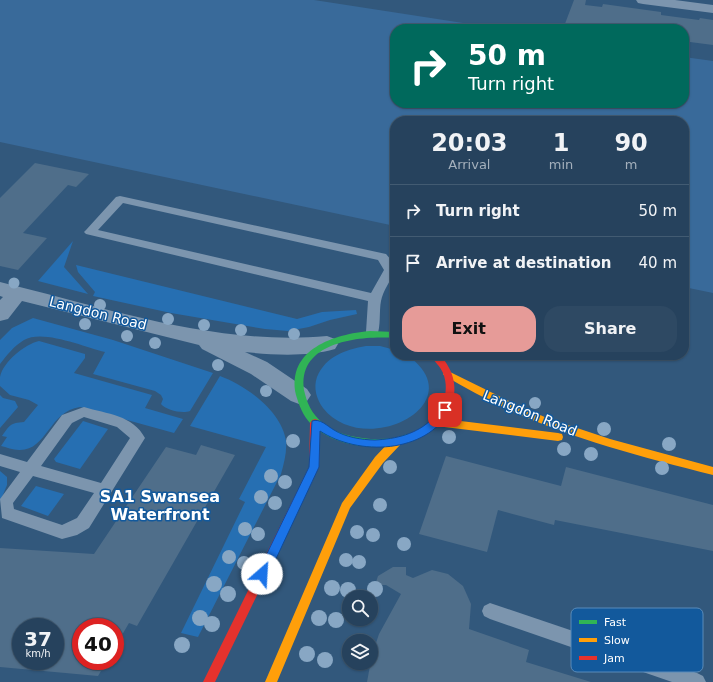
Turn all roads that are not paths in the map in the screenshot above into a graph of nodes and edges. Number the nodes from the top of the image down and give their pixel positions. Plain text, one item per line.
1 (643, 0) edge
2 (713, 9) edge
3 (9, 291) edge
4 (376, 298) junction
5 (0, 314) edge
6 (372, 332) junction
7 (390, 334) edge
8 (197, 338) junction
9 (327, 344) junction
10 (440, 360) edge
11 (448, 374) junction
12 (299, 395) junction
13 (436, 422) junction
14 (316, 423) junction
15 (396, 442) junction
16 (615, 446) junction
17 (0, 460) edge
18 (31, 468) junction
19 (713, 471) edge
20 (104, 490) junction
21 (490, 611) dead end
22 (571, 639) edge
23 (668, 672) edge
24 (209, 682) edge
25 (271, 682) edge
26 (697, 682) edge

1 - 2 street
3 - 5 street
3 - 8 street, Langdon Road
4 - 4 lane
4 - 6 lane
6 - 7 street
6 - 9 street
8 - 9 street, Langdon Road
8 - 12 street, Langdon Road
9 - 12 street
10 - 11 street
11 - 13 street
11 - 16 street, Langdon Road
12 - 14 street
13 - 15 street
13 - 16 street, Langdon Road
14 - 15 street
14 - 24 street
15 - 25 street
16 - 19 street, Langdon Road
17 - 18 lane
18 - 20 lane
18 - 20 lane
18 - 20 lane
21 - 22 lane
23 - 26 lane

